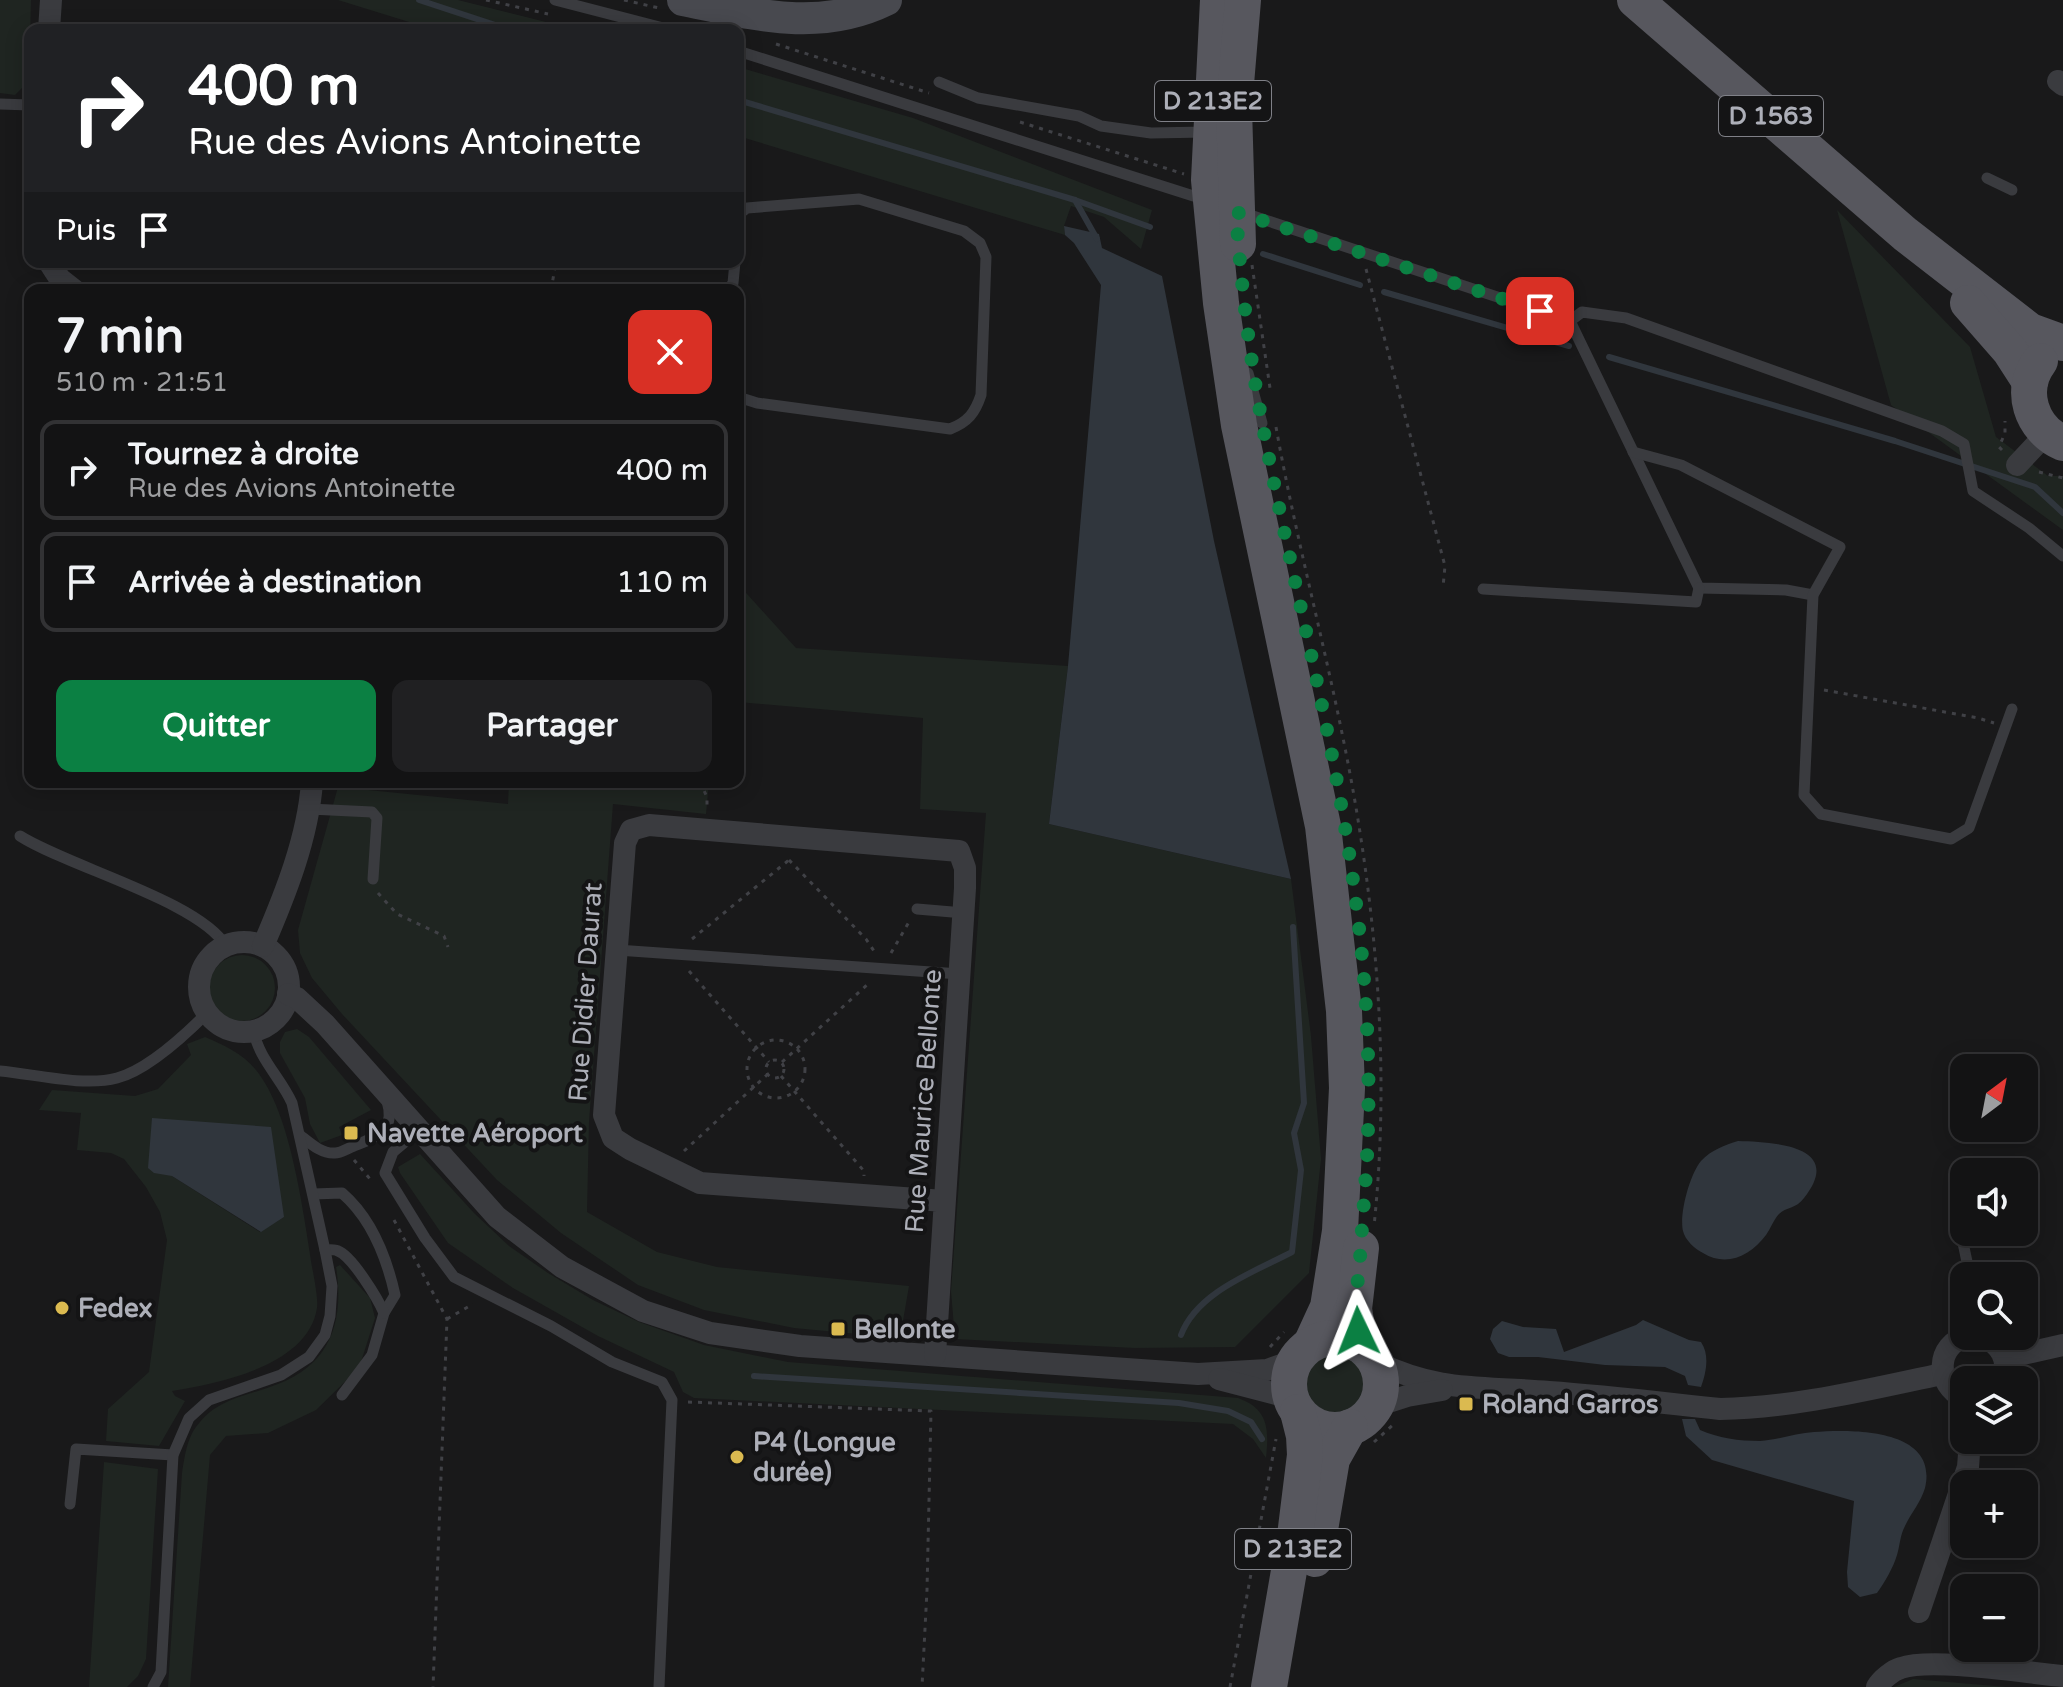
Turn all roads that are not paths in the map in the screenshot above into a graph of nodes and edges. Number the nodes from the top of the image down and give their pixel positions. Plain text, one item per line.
1 (51, 0) edge
2 (555, 0) edge
3 (683, 0) edge
4 (886, 0) edge
5 (1635, 0) edge
6 (1226, 7) edge
7 (49, 24) edge
8 (648, 24) edge
9 (744, 53) edge
10 (939, 82) dead end
11 (0, 104) edge
12 (24, 105) edge
13 (1211, 132) junction
14 (1987, 178) dead end
15 (2012, 190) dead end
16 (1223, 207) junction
17 (744, 210) edge
18 (1905, 234) junction
19 (53, 268) edge
20 (66, 284) edge
21 (1570, 321) junction
22 (2063, 343) edge
23 (1242, 353) dead end
24 (1246, 367) dead end
25 (2030, 382) junction
26 (744, 399) edge
27 (1269, 410) junction
28 (2055, 438) edge
29 (1633, 452) junction
30 (2017, 465) dead end
31 (2063, 556) edge
32 (1699, 588) junction
33 (1483, 589) dead end
34 (1813, 595) junction
35 (2012, 709) dead end
36 (312, 788) edge
37 (310, 809) junction
38 (20, 836) dead end
39 (959, 851) joint
40 (373, 879) road end
41 (917, 909) road end
42 (964, 913) junction
43 (226, 946) junction
44 (263, 946) junction
45 (617, 950) junction
46 (960, 974) junction
47 (288, 994) junction
48 (207, 1013) junction
49 (254, 1031) junction
50 (0, 1071) edge
51 (384, 1093) junction
52 (418, 1131) junction
53 (301, 1136) junction
54 (313, 1194) junction
55 (944, 1201) junction
56 (325, 1250) junction
57 (384, 1313) junction
58 (2063, 1345) edge
59 (1950, 1346) edge
60 (1303, 1352) junction
61 (1368, 1353) junction
62 (935, 1355) junction
63 (2011, 1366) edge
64 (1198, 1374) junction
65 (1942, 1374) junction
66 (1455, 1388) junction
67 (1950, 1388) edge
68 (342, 1395) dead end
69 (1289, 1414) junction
70 (1375, 1423) junction
71 (1969, 1454) edge
72 (173, 1455) junction
73 (70, 1504) dead end
74 (1919, 1612) dead end
75 (2063, 1676) edge
76 (153, 1687) edge
77 (659, 1687) edge
78 (1269, 1687) edge
79 (1292, 1687) edge
80 (1877, 1687) edge

1 - 7 street
2 - 8 lane
3 - 4 street
5 - 18 main road, D 1563
6 - 13 main road, D 213E2
6 - 16 main road, D 213E2
9 - 16 lane
10 - 13 lane
11 - 12 lane
13 - 16 main road, D 213E2
14 - 15 lane
16 - 21 lane
16 - 23 lane
16 - 27 main road, D 213E2
16 - 60 main road, D 213E2
17 - 26 lane
18 - 22 main road, D 1563
18 - 25 main road, D 1563
19 - 20 street
21 - 29 lane
21 - 31 lane
22 - 25 main road
24 - 27 lane
25 - 28 main road
27 - 61 main road, D 213E2
28 - 30 street
29 - 32 lane
29 - 34 lane
32 - 33 lane
32 - 34 lane
34 - 35 lane
36 - 37 street
37 - 40 lane
37 - 44 street
38 - 43 lane
39 - 42 street, Rue Maurice Bellonte
39 - 45 street, Rue Didier Daurat
41 - 42 lane
42 - 46 street, Rue Maurice Bellonte
43 - 44 street
43 - 48 street
44 - 47 street
45 - 46 lane
45 - 55 street, Rue Didier Daurat
46 - 55 street, Rue Maurice Bellonte
47 - 49 street
47 - 51 street
48 - 49 street
48 - 50 lane
49 - 53 lane
51 - 52 street
51 - 53 lane
52 - 62 street
52 - 77 lane
53 - 54 lane
54 - 56 lane
54 - 57 lane
55 - 62 street, Rue Maurice Bellonte
56 - 57 lane
56 - 72 lane
57 - 68 lane
58 - 63 street
59 - 65 street
60 - 61 main road
60 - 64 street
60 - 69 main road
61 - 66 street
61 - 70 main road
62 - 64 street
64 - 69 street
65 - 66 street
65 - 67 street
66 - 70 street
69 - 70 main road
69 - 78 main road, D 213E2
70 - 79 main road, D 213E2
71 - 74 street
72 - 73 lane
72 - 76 lane
75 - 80 street

